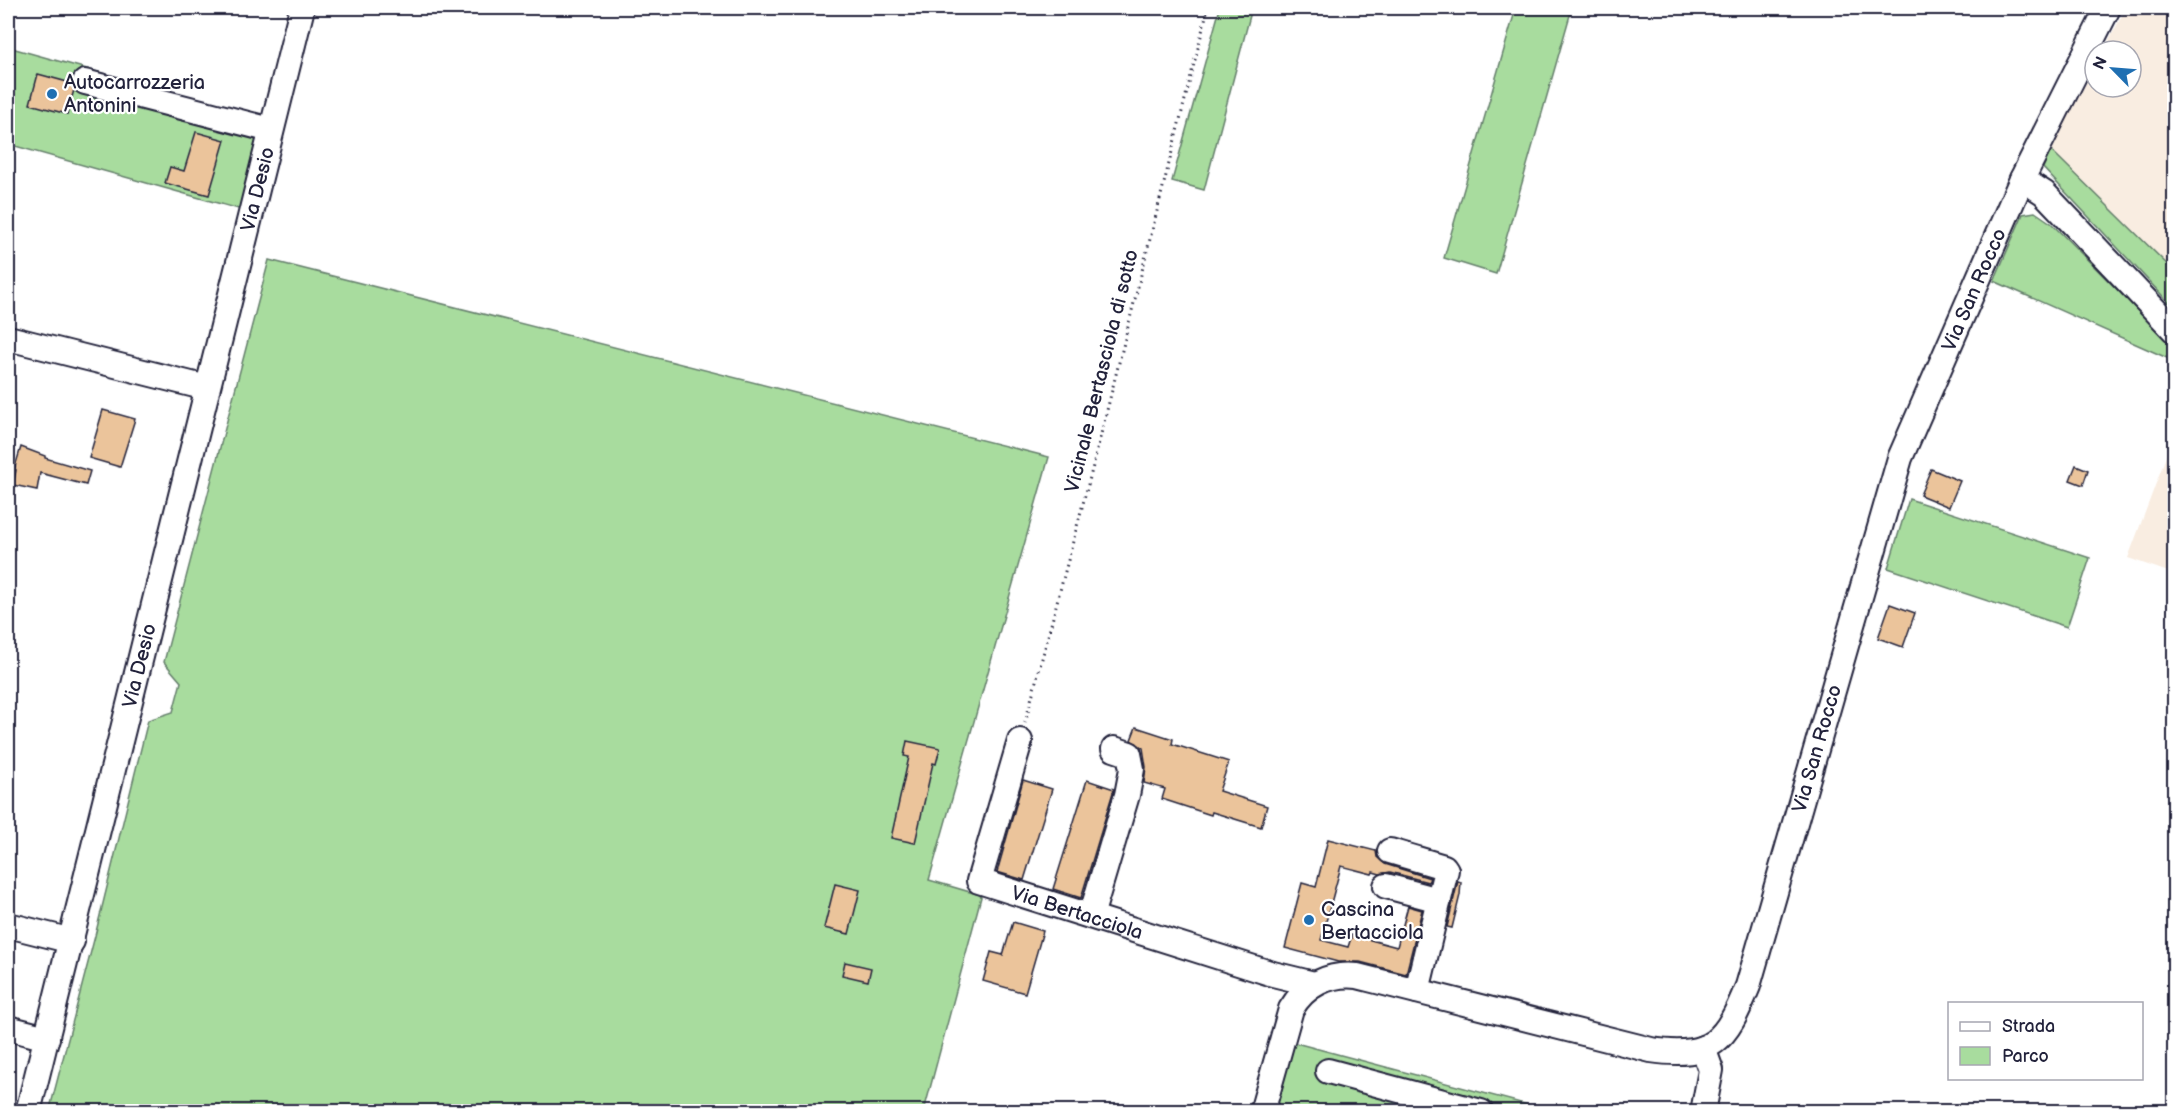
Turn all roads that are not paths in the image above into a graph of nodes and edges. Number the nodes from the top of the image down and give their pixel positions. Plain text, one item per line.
1 (302, 8) edge
2 (2108, 8) edge
3 (85, 82) dead end
4 (271, 130) junction
5 (2022, 179) junction
6 (2175, 330) edge
7 (8, 338) edge
8 (207, 388) junction
9 (1020, 741) road end
10 (1114, 750) dead end
11 (1390, 851) dead end
12 (1386, 886) dead end
13 (1439, 900) junction
14 (1091, 916) junction
15 (8, 925) edge
16 (72, 940) junction
17 (1314, 984) junction
18 (1424, 993) junction
19 (8, 1028) edge
20 (47, 1038) junction
21 (1703, 1048) junction
22 (1328, 1071) dead end
23 (28, 1112) edge
24 (1262, 1112) edge
25 (1481, 1112) edge
26 (1703, 1112) edge

1 - 4 street, Via Desio
2 - 5 street, Via San Rocco
3 - 4 street, Via Desio
4 - 8 street, Via Desio
5 - 6 street
5 - 21 street, Via San Rocco
7 - 8 street
8 - 16 street, Via Desio
9 - 14 street, Via Bertacciola
10 - 14 street
11 - 13 street
12 - 13 street
13 - 18 street
14 - 17 street, Via Bertacciola
15 - 16 street
16 - 20 street, Via Desio
17 - 18 street, Via Bertacciola
17 - 24 street
18 - 21 street, Via San Rocco
19 - 20 street
20 - 23 street, Via Desio
21 - 26 street
22 - 25 street

